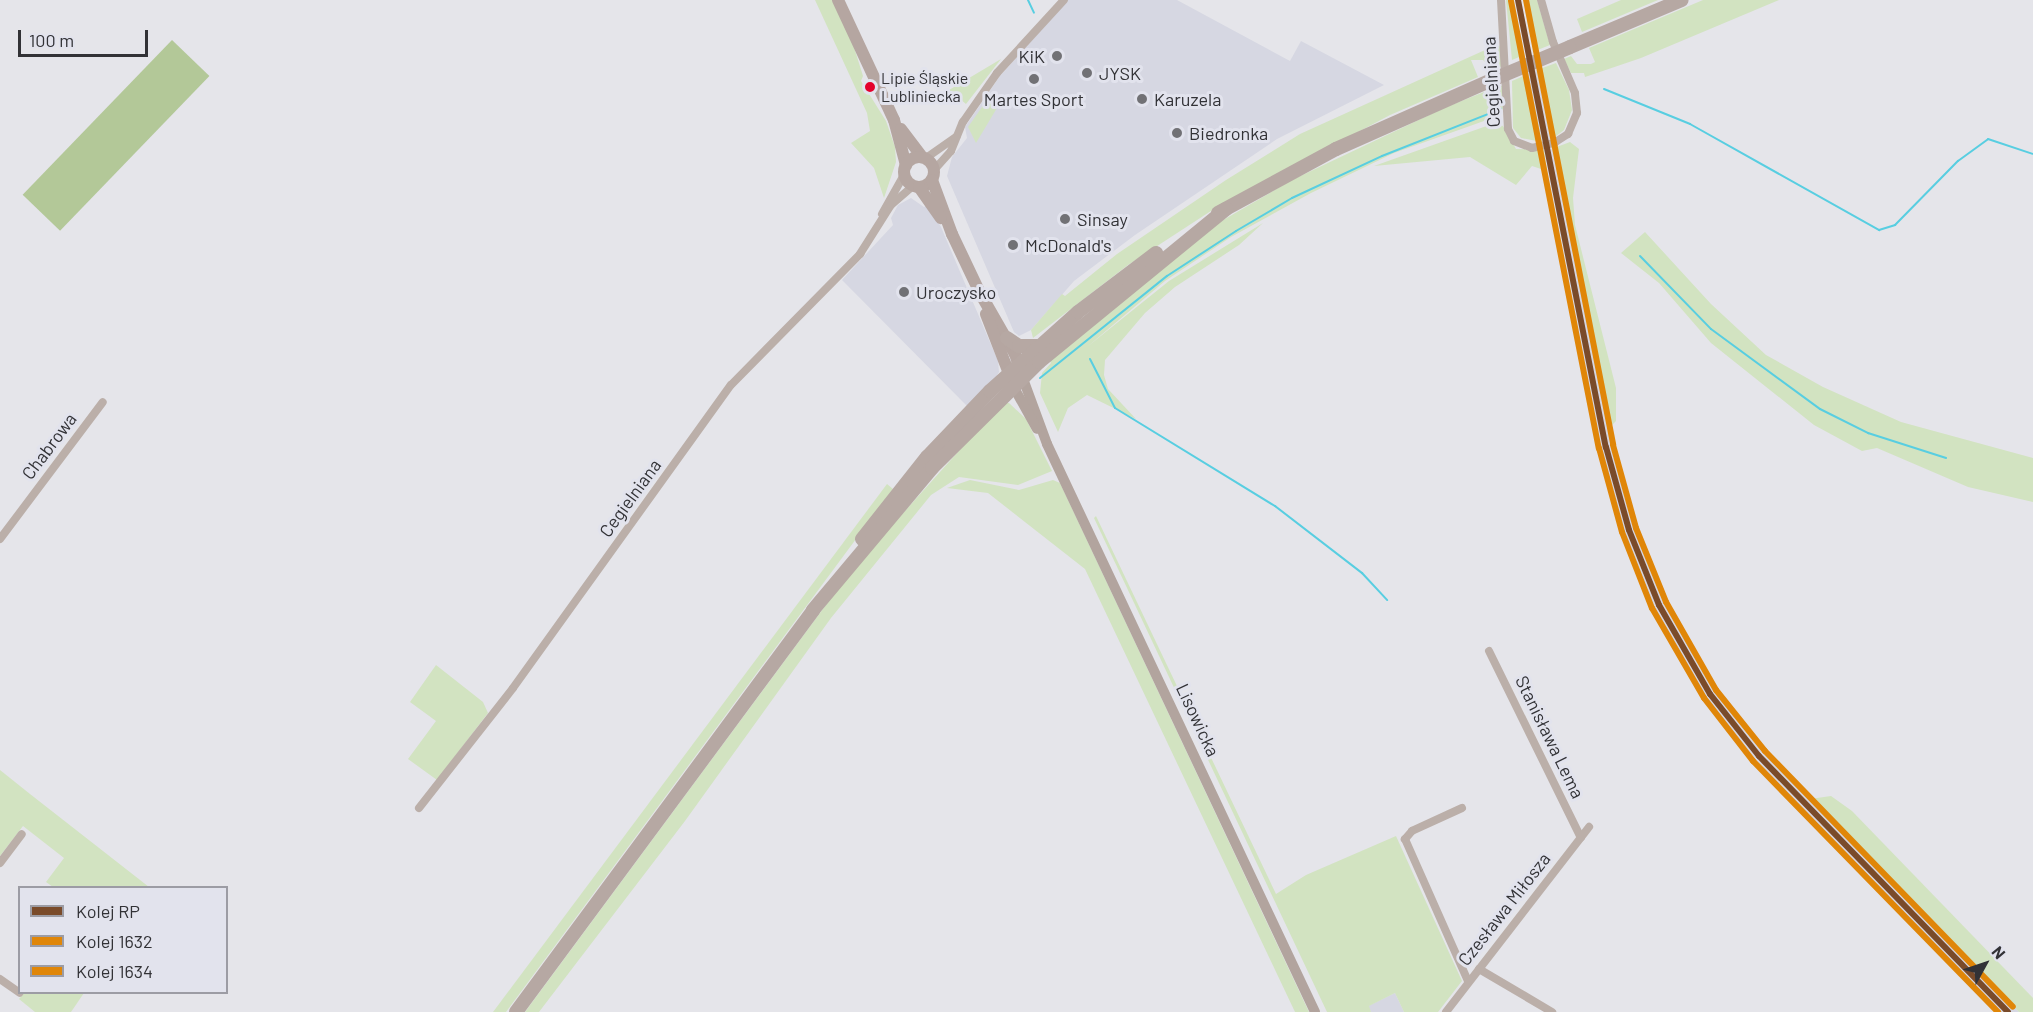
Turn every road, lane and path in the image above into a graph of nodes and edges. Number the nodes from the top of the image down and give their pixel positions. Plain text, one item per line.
1 (838, 0) edge
2 (1064, 0) edge
3 (1502, 0) edge
4 (1541, 0) edge
5 (1682, 0) edge
6 (894, 120) junction
7 (957, 136) junction
8 (924, 158) junction
9 (905, 170) junction
10 (933, 175) junction
11 (916, 187) junction
12 (1226, 209) junction
13 (881, 220) junction
14 (952, 234) junction
15 (980, 293) junction
16 (1007, 338) junction
17 (1039, 346) junction
18 (1016, 375) junction
19 (103, 402) dead end
20 (0, 539) edge
21 (1489, 651) dead end
22 (419, 808) dead end
23 (1462, 808) dead end
24 (1589, 827) dead end
25 (22, 834) dead end
26 (1581, 838) junction
27 (0, 863) edge
28 (1479, 969) junction
29 (0, 979) edge
30 (1468, 981) junction
31 (18, 992) edge
32 (516, 1012) edge
33 (1315, 1012) edge
34 (1446, 1012) edge
35 (1552, 1012) edge

1 - 6 main road
2 - 7 street
3 - 4 street, Cegielniana
5 - 12 highway, bridge
6 - 8 main road, Lisowicka
6 - 9 main road
7 - 8 street
7 - 10 street
8 - 9 main road
8 - 10 main road, Lisowicka
9 - 11 main road, Lisowicka
9 - 13 street, Cegielniana
10 - 11 main road
10 - 14 main road, Lisowicka
11 - 13 street, Cegielniana
11 - 14 main road, Lisowicka
12 - 17 highway
12 - 18 highway
13 - 22 street, Cegielniana
14 - 15 main road, Lisowicka
15 - 16 main road, Lisowicka
15 - 18 main road, Lisowicka
16 - 17 highway
16 - 18 main road, Lisowicka
17 - 18 highway
18 - 32 highway
18 - 33 main road, Lisowicka
19 - 20 street, Chabrowa
21 - 26 street, Stanisława Lema
23 - 30 street
24 - 26 street, Czesława Miłosza
25 - 27 street
26 - 28 street, Czesława Miłosza
28 - 30 street, Czesława Miłosza
28 - 35 street
29 - 31 street
30 - 34 street, Czesława Miłosza

